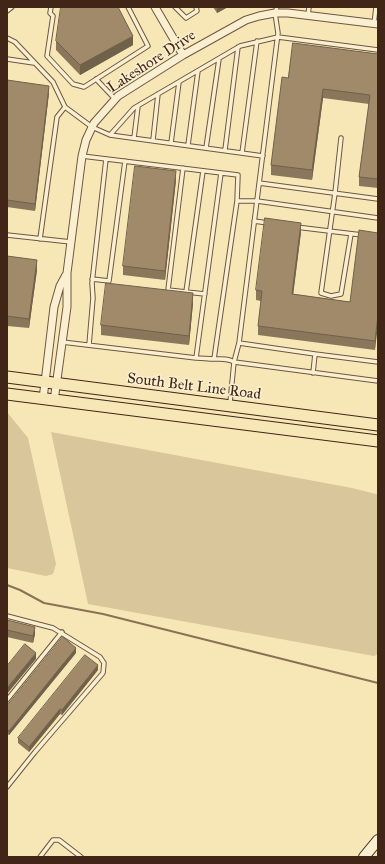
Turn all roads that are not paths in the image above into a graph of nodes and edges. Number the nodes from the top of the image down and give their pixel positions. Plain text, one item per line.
1 (12, 7) edge
2 (51, 7) edge
3 (128, 7) edge
4 (155, 7) edge
5 (175, 7) edge
6 (196, 7) edge
7 (310, 7) edge
8 (376, 7) edge
9 (276, 10) edge
10 (7, 11) edge
11 (308, 16) junction
12 (376, 24) edge
13 (278, 37) junction
14 (7, 38) edge
15 (258, 42) junction
16 (238, 47) junction
17 (378, 50) edge
18 (183, 55) junction
19 (7, 59) edge
20 (219, 59) junction
21 (35, 63) junction
22 (198, 71) junction
23 (96, 80) junction
24 (179, 82) junction
25 (158, 94) junction
26 (115, 99) junction
27 (138, 106) junction
28 (65, 107) junction
29 (92, 127) junction
30 (110, 135) junction
31 (134, 138) junction
32 (341, 138) dead end
33 (153, 140) junction
34 (171, 143) junction
35 (188, 145) junction
36 (206, 148) junction
37 (225, 150) junction
38 (242, 153) junction
39 (82, 156) junction
40 (263, 156) junction
41 (106, 159) junction
42 (125, 161) junction
43 (183, 168) junction
44 (202, 171) junction
45 (221, 173) junction
46 (259, 183) junction
47 (335, 193) junction
48 (378, 199) edge
49 (237, 200) junction
50 (257, 202) junction
51 (332, 212) junction
52 (378, 218) edge
53 (254, 221) junction
54 (276, 224) edge
55 (292, 226) edge
56 (330, 231) junction
57 (7, 234) edge
58 (351, 234) junction
59 (364, 235) edge
60 (40, 238) junction
61 (71, 242) junction
62 (67, 273) junction
63 (92, 279) junction
64 (186, 292) junction
65 (205, 294) junction
66 (62, 342) junction
67 (239, 343) junction
68 (89, 345) junction
69 (315, 354) junction
70 (196, 358) junction
71 (214, 359) junction
72 (234, 362) junction
73 (378, 362) edge
74 (313, 373) junction
75 (7, 377) edge
76 (378, 381) edge
77 (45, 382) junction
78 (57, 384) junction
79 (7, 394) edge
80 (43, 399) junction
81 (54, 401) junction
82 (229, 406) junction
83 (227, 422) junction
84 (378, 425) edge
85 (378, 441) edge
86 (7, 616) edge
87 (62, 632) junction
88 (7, 700) edge
89 (7, 787) edge
90 (378, 840) edge
91 (40, 857) edge
92 (81, 857) edge
93 (364, 857) edge

1 - 10 lane
2 - 23 lane
3 - 23 lane
4 - 18 street
5 - 6 lane
7 - 11 lane
8 - 12 lane
9 - 11 street, Lakeshore Drive
9 - 13 lane
9 - 18 street, Lakeshore Drive
11 - 12 street, Lakeshore Drive
13 - 15 lane
13 - 17 lane
13 - 40 lane
14 - 21 lane
15 - 16 lane
15 - 38 lane
16 - 20 lane
16 - 37 lane
18 - 26 street, Lakeshore Drive
19 - 21 lane
20 - 22 lane
20 - 36 lane
21 - 28 lane
22 - 24 lane
22 - 35 lane
23 - 26 lane
24 - 25 lane
24 - 34 lane
25 - 27 lane
25 - 33 lane
26 - 29 street, Lakeshore Drive
27 - 30 lane
27 - 31 lane
28 - 29 lane
28 - 60 lane
29 - 30 lane
29 - 39 street, Lakeshore Drive
30 - 31 lane
31 - 33 lane
32 - 47 lane
33 - 34 lane
34 - 35 lane
35 - 36 lane
36 - 37 lane
37 - 38 lane
38 - 40 lane
39 - 41 lane
39 - 61 street, Lakeshore Drive
40 - 46 lane
41 - 42 lane
41 - 63 lane
42 - 43 lane
42 - 63 lane
43 - 44 lane
43 - 64 lane
44 - 45 lane
44 - 64 lane
45 - 49 lane
45 - 65 lane
46 - 47 lane
46 - 50 lane
47 - 48 lane
47 - 51 lane
49 - 50 lane
49 - 71 lane
50 - 51 lane
50 - 53 lane
51 - 52 lane
51 - 56 lane
53 - 54 lane
53 - 67 lane
55 - 56 lane
56 - 58 lane
56 - 58 lane
57 - 60 lane
58 - 59 lane
60 - 61 lane
61 - 62 street, Lakeshore Drive
62 - 66 street, Lakeshore Drive
62 - 77 street, Lakeshore Drive
63 - 68 lane
64 - 65 lane
65 - 70 lane
66 - 68 lane
66 - 78 street, Lakeshore Drive
67 - 69 lane
67 - 72 lane
68 - 70 lane
69 - 73 lane
69 - 74 lane
70 - 71 lane
71 - 72 lane
72 - 74 lane
72 - 82 lane
74 - 76 lane
75 - 77 main road, South Belt Line Road
77 - 78 main road, South Belt Line Road
77 - 80 street, Lakeshore Drive
78 - 81 street, Lakeshore Drive
78 - 82 main road, South Belt Line Road
79 - 80 main road, South Belt Line Road
80 - 81 main road, South Belt Line Road
81 - 83 main road, South Belt Line Road
82 - 83 main road
82 - 84 main road, South Belt Line Road
83 - 85 main road, South Belt Line Road
86 - 87 lane
87 - 88 lane
87 - 89 lane
90 - 93 street
91 - 92 lane

